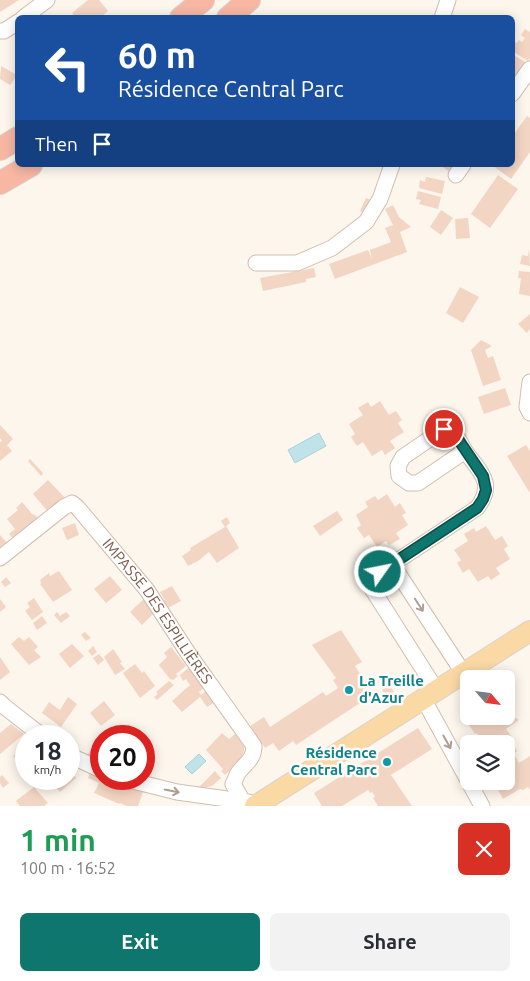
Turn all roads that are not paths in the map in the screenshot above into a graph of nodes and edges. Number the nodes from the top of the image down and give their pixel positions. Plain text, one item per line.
1 (47, 0) edge
2 (204, 0) edge
3 (249, 0) edge
4 (448, 0) edge
5 (27, 15) edge
6 (185, 15) edge
7 (232, 15) edge
8 (443, 15) edge
9 (15, 24) edge
10 (0, 31) edge
11 (530, 69) edge
12 (515, 90) edge
13 (15, 140) edge
14 (0, 149) edge
15 (28, 167) edge
16 (391, 167) edge
17 (0, 183) edge
18 (256, 263) dead end
19 (530, 382) edge
20 (530, 413) edge
21 (465, 451) dead end
22 (0, 558) edge
23 (392, 564) junction
24 (530, 631) edge
25 (461, 670) edge
26 (470, 670) edge
27 (460, 676) edge
28 (430, 695) junction
29 (0, 702) edge
30 (28, 725) edge
31 (155, 786) edge
32 (253, 804) edge
33 (482, 806) edge

1 - 5 street
2 - 6 highway
3 - 7 highway
4 - 8 street
9 - 10 street
11 - 12 street
13 - 14 highway
15 - 17 highway
16 - 18 street
19 - 20 street
21 - 23 street
22 - 32 street, IMPASSE DES ESPILLIÈRES
23 -> 25 street
23 - 28 street
24 - 26 main road
27 - 28 main road
28 - 32 main road
28 -> 33 street
29 - 30 street
31 -> 32 street

